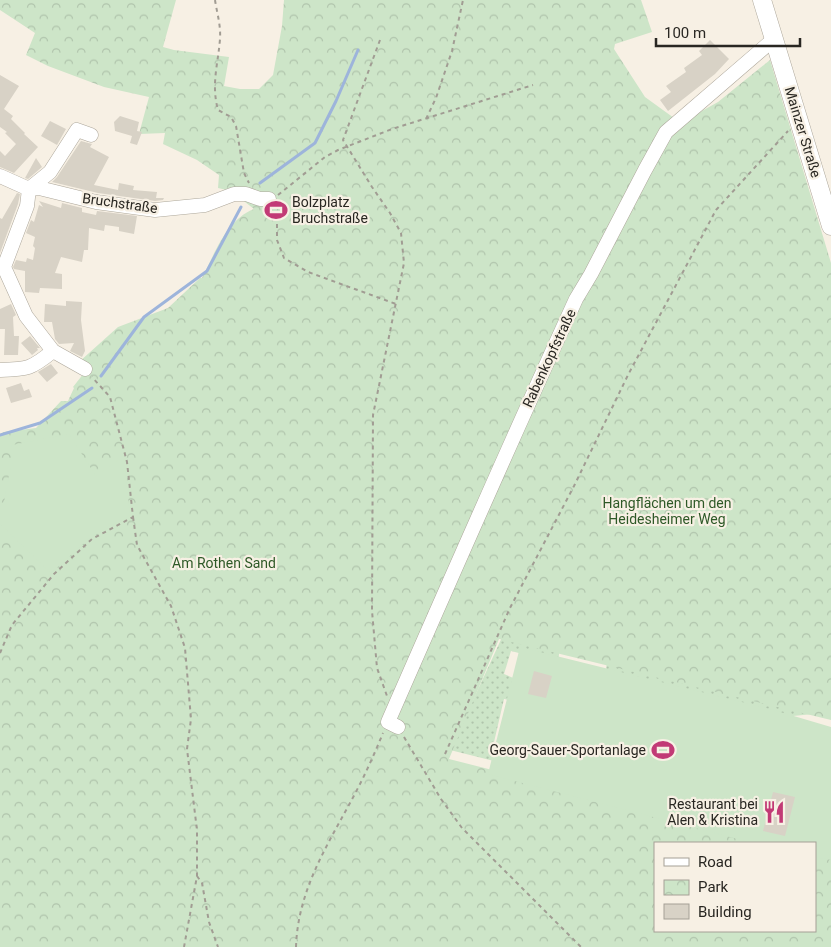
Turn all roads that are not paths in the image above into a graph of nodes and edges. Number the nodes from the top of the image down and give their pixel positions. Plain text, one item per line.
1 (762, 0) edge
2 (774, 39) junction
3 (91, 135) dead end
4 (0, 176) edge
5 (30, 189) junction
6 (261, 198) road end
7 (831, 226) edge
8 (2, 267) edge
9 (53, 351) junction
10 (85, 369) road end
11 (0, 370) edge
12 (393, 724) road end

1 - 2 main road, Mainzer Straße
2 - 7 main road, Mainzer Straße
2 - 12 street, Rabenkopfstraße
3 - 5 street
4 - 5 street, Bruchstraße
5 - 6 street, Bruchstraße
5 - 8 street
8 - 9 street
9 - 10 street
9 - 11 street

